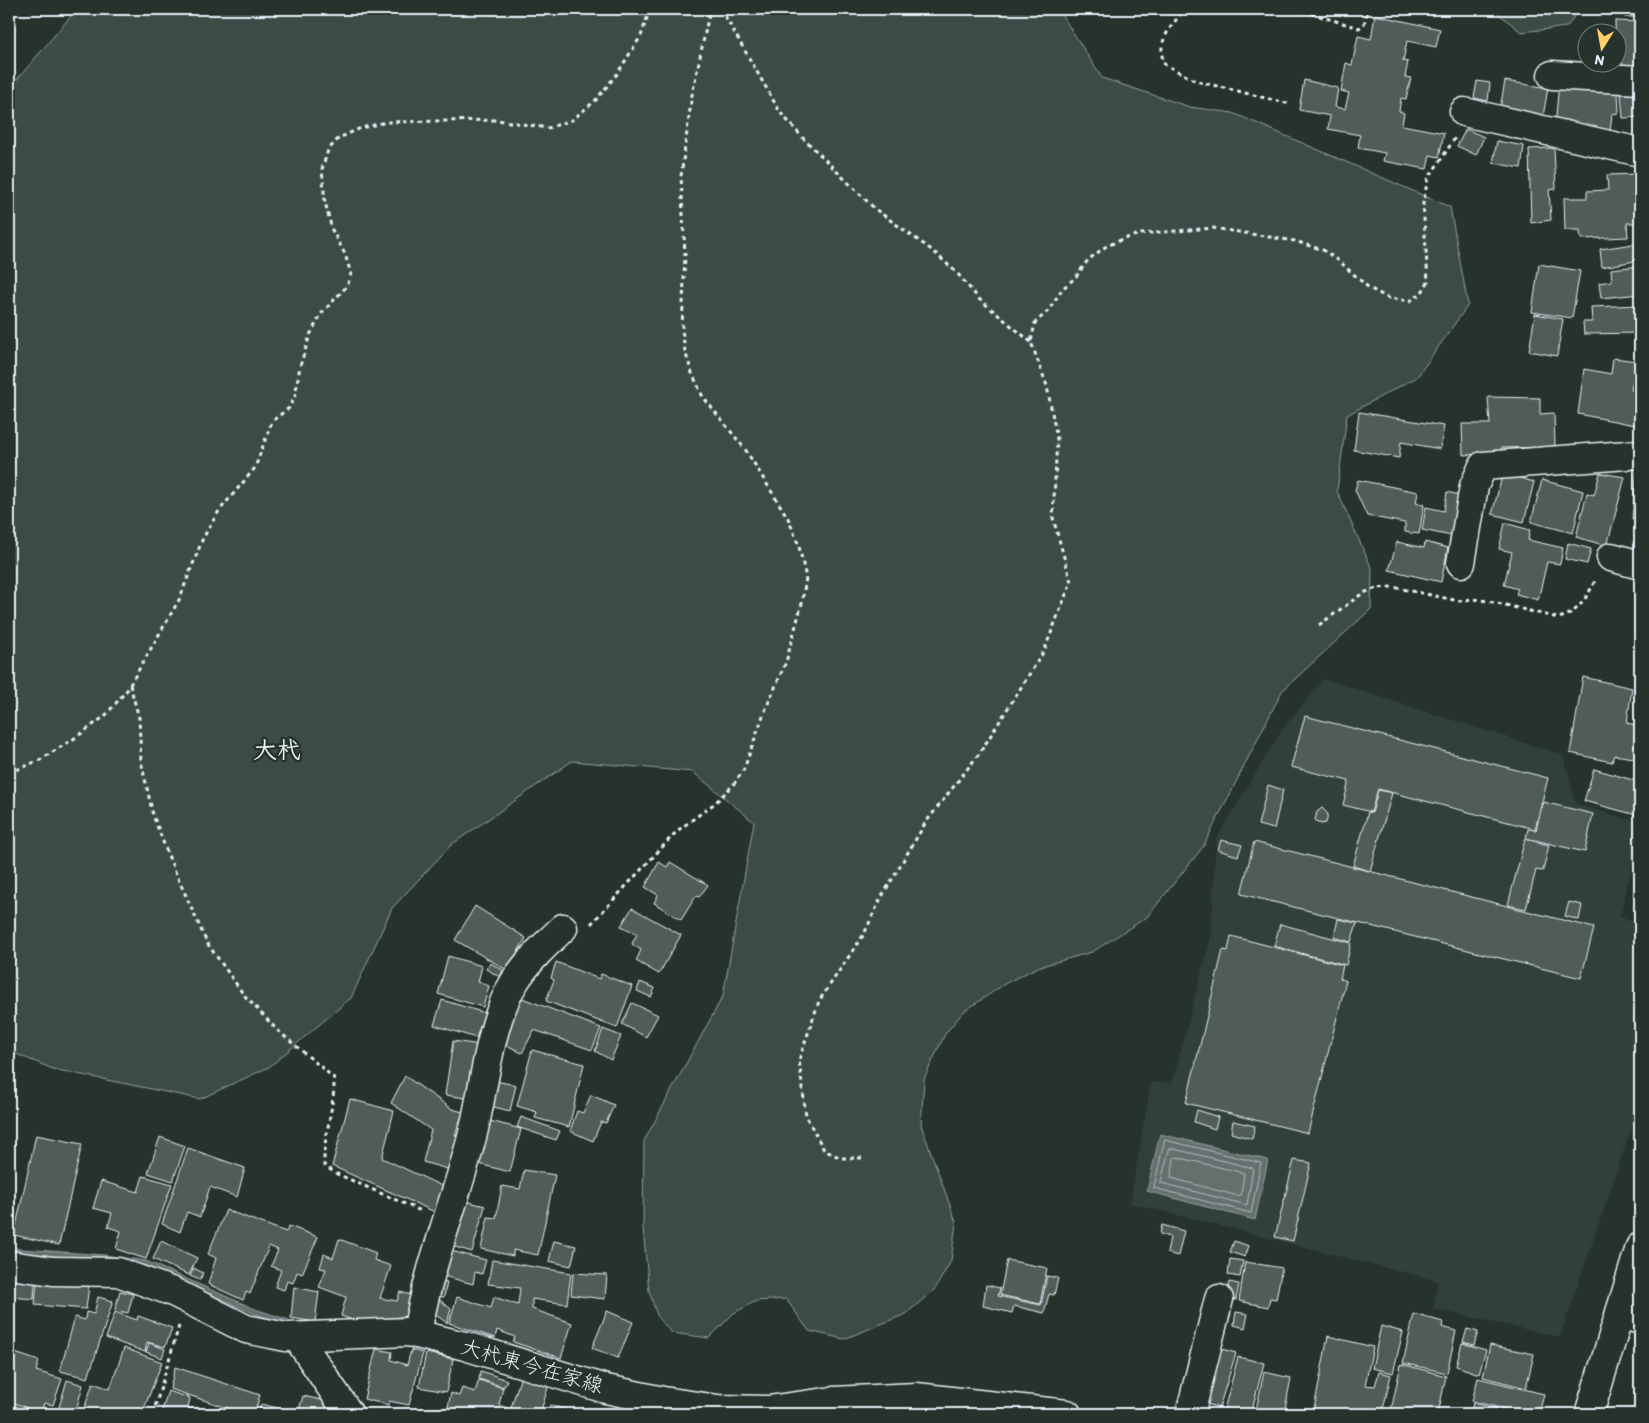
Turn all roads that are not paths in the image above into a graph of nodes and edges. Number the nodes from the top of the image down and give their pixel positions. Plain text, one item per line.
1 (1552, 75) dead end
2 (1640, 80) edge
3 (1464, 112) road end
4 (1640, 152) edge
5 (1640, 454) edge
6 (1611, 557) road end
7 (1461, 563) dead end
8 (1640, 565) edge
9 (563, 928) road end
10 (1640, 1246) edge
11 (9, 1265) edge
12 (1219, 1299) dead end
13 (1630, 1316) edge
14 (416, 1334) junction
15 (297, 1337) junction
16 (349, 1414) edge
17 (1067, 1414) edge
18 (1190, 1414) edge
19 (1589, 1414) edge

1 - 2 street
3 - 4 street
5 - 7 street
6 - 8 street
9 - 14 street
10 - 13 street
11 - 15 street, 大杙東今在家線
12 - 18 street
13 - 19 street
14 - 15 street, 大杙東今在家線
14 - 17 street, 大杙東今在家線
15 - 16 street

